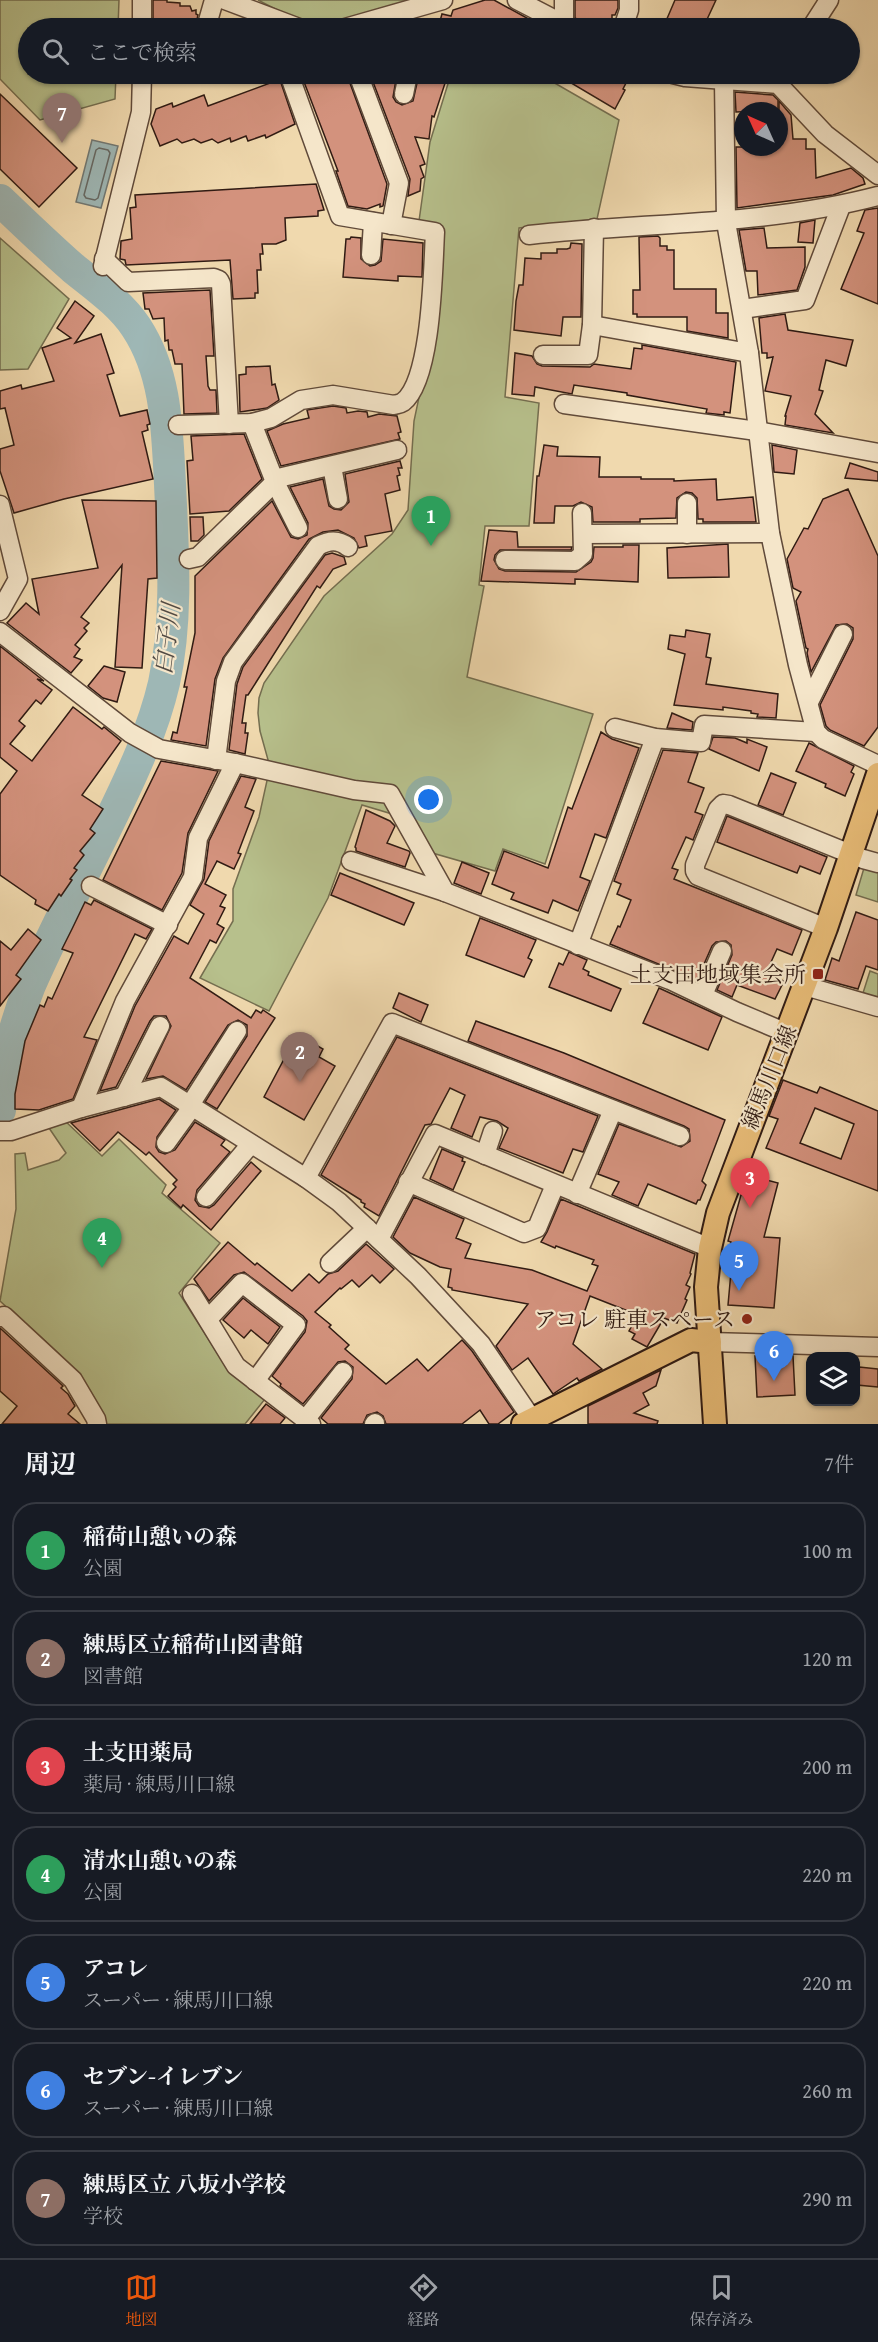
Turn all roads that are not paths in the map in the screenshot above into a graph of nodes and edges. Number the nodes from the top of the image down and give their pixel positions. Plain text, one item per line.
1 (142, 0) edge
2 (214, 0) edge
3 (226, 0) edge
4 (443, 0) edge
5 (517, 0) edge
6 (564, 0) edge
7 (629, 0) edge
8 (829, 0) edge
9 (142, 18) edge
10 (209, 18) edge
11 (273, 18) edge
12 (404, 18) edge
13 (550, 18) edge
14 (566, 18) edge
15 (626, 18) edge
16 (817, 18) edge
17 (141, 84) edge
18 (293, 84) edge
19 (362, 84) edge
20 (406, 84) edge
21 (724, 84) edge
22 (785, 84) edge
23 (404, 94) dead end
24 (878, 175) edge
25 (878, 196) edge
26 (841, 206) junction
27 (726, 222) junction
28 (382, 223) junction
29 (594, 228) junction
30 (529, 235) dead end
31 (371, 255) dead end
32 (742, 309) junction
33 (592, 325) junction
34 (749, 353) junction
35 (543, 355) dead end
36 (564, 404) dead end
37 (252, 423) junction
38 (229, 424) junction
39 (178, 425) dead end
40 (757, 430) junction
41 (398, 450) dead end
42 (878, 453) edge
43 (332, 466) junction
44 (275, 480) junction
45 (338, 499) dead end
46 (687, 503) dead end
47 (0, 505) edge
48 (582, 513) dead end
49 (298, 528) dead end
50 (770, 533) junction
51 (583, 534) junction
52 (687, 534) junction
53 (348, 547) dead end
54 (189, 559) dead end
55 (505, 560) dead end
56 (0, 611) edge
57 (0, 632) edge
58 (843, 634) dead end
59 (809, 702) junction
60 (615, 728) dead end
61 (816, 732) junction
62 (656, 738) junction
63 (216, 760) junction
64 (235, 763) junction
65 (878, 765) edge
66 (878, 774) edge
67 (852, 854) junction
68 (351, 861) dead end
69 (878, 863) edge
70 (92, 886) dead end
71 (445, 892) junction
72 (168, 925) junction
73 (826, 928) junction
74 (578, 945) junction
75 (722, 951) dead end
76 (805, 986) junction
77 (703, 995) junction
78 (878, 1007) edge
79 (160, 1026) dead end
80 (237, 1031) dead end
81 (787, 1033) junction
82 (124, 1097) junction
83 (191, 1106) junction
84 (81, 1108) junction
85 (613, 1110) junction
86 (4, 1131) edge
87 (494, 1131) dead end
88 (680, 1136) dead end
89 (166, 1143) dead end
90 (251, 1144) junction
91 (484, 1155) junction
92 (306, 1178) junction
93 (408, 1182) junction
94 (555, 1185) junction
95 (577, 1194) junction
96 (206, 1197) dead end
97 (373, 1234) junction
98 (710, 1248) junction
99 (330, 1263) dead end
100 (192, 1294) dead end
101 (0, 1317) edge
102 (208, 1320) junction
103 (710, 1342) junction
104 (878, 1347) edge
105 (343, 1372) dead end
106 (255, 1381) junction
107 (308, 1422) edge
108 (527, 1422) edge
109 (97, 1424) edge
110 (715, 1424) edge

1 - 9 street
2 - 10 street
3 - 11 street
4 - 12 street
5 - 13 street
6 - 14 street
7 - 15 street
8 - 16 street
17 - 38 street
18 - 28 street
19 - 28 street
20 - 23 street
21 - 27 street
22 - 24 street
25 - 26 street
26 - 27 street
26 - 32 street
27 - 29 street
27 - 32 street
28 - 31 street
28 - 37 street
29 - 30 street
29 - 33 street
32 - 34 street
33 - 34 street
33 - 35 street
34 - 40 street
36 - 40 street
37 - 38 street
37 - 44 street
38 - 39 street
40 - 42 street
40 - 50 street
41 - 43 street
43 - 44 street
43 - 45 street
44 - 49 street
44 - 54 street
46 - 52 street
47 - 56 street
48 - 51 street
50 - 52 street
50 - 59 street
51 - 52 street
51 - 55 street
53 - 63 street
57 - 63 street
58 - 59 street
59 - 61 street
60 - 62 street
61 - 62 street
61 - 65 street
62 - 74 street
63 - 64 street
64 - 71 street
64 - 72 street
66 - 67 main road, 練馬川口線
67 - 69 street
67 - 73 main road, 練馬川口線
67 - 73 street
68 - 71 street
70 - 72 street
71 - 74 street
72 - 84 street
73 - 76 main road, 練馬川口線
74 - 77 street
75 - 77 street
76 - 78 street
76 - 81 main road, 練馬川口線
77 - 81 street
79 - 82 street
80 - 83 street
81 - 98 main road, 練馬川口線
82 - 83 street
82 - 84 street
83 - 89 street
83 - 90 street
84 - 86 street
85 - 88 street
85 - 92 street
85 - 95 street
87 - 91 street
90 - 92 street
90 - 96 street
91 - 93 street
91 - 94 street
92 - 97 street
93 - 94 street
93 - 97 street
94 - 95 street
95 - 98 street
97 - 99 street
97 - 108 street
98 - 103 main road, 練馬川口線
100 - 102 street
101 - 109 street
102 - 106 street
102 - 106 street
103 - 104 street
103 - 108 main road
103 - 110 main road, 練馬川口線
105 - 107 street
106 - 107 street

